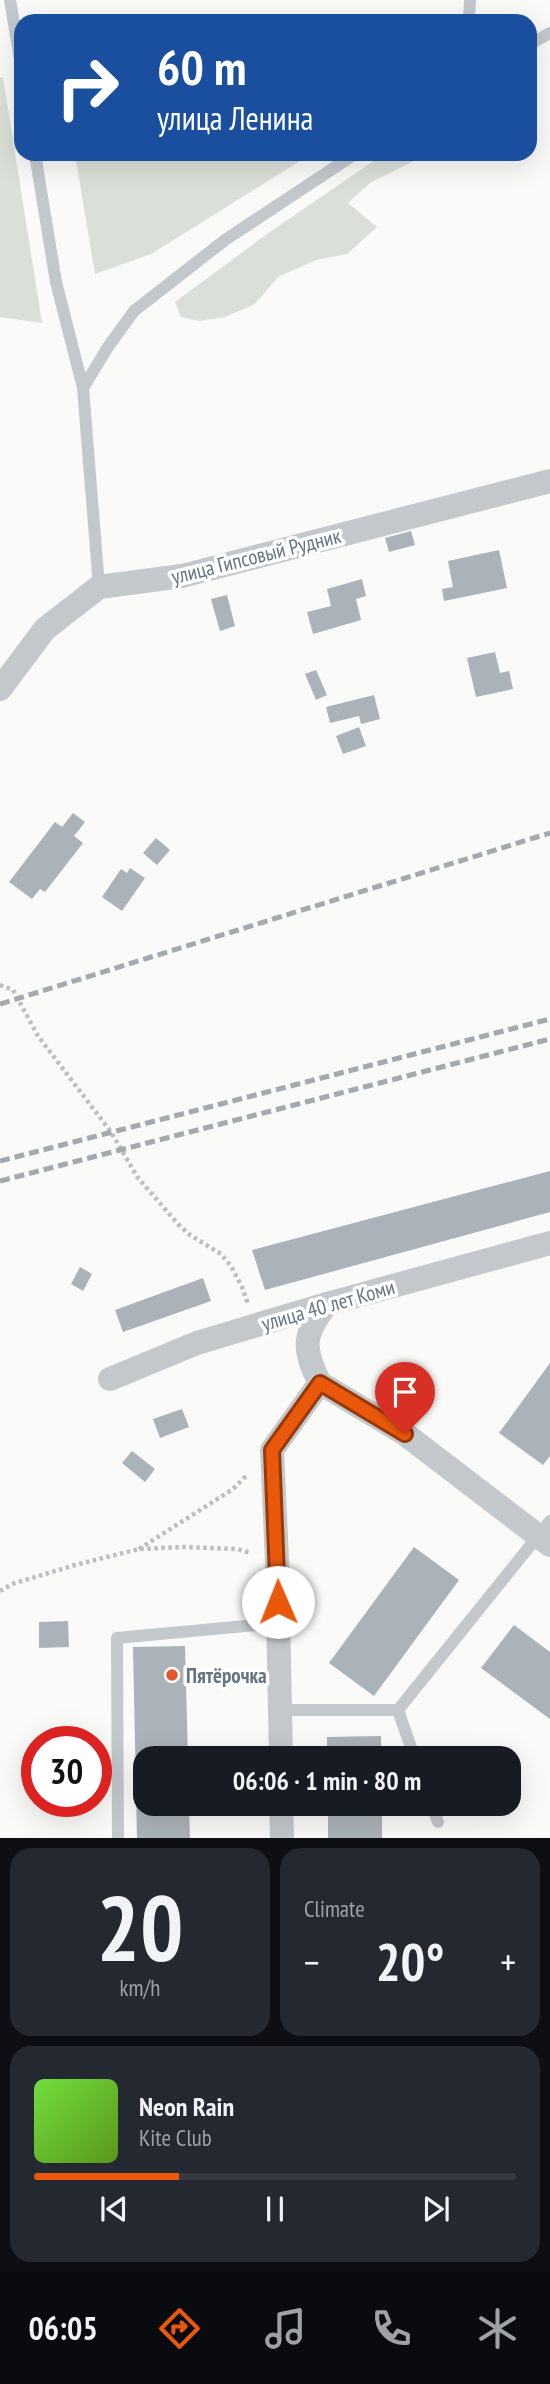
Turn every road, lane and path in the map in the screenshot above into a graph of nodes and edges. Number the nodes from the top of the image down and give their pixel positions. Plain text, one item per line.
1 (10, 0) edge
2 (14, 24) edge
3 (36, 161) edge
4 (344, 161) edge
5 (83, 387) junction
6 (550, 481) edge
7 (99, 587) junction
8 (0, 689) edge
9 (0, 985) edge
10 (550, 1243) edge
11 (327, 1304) junction
12 (257, 1325) junction
13 (110, 1379) dead end
14 (320, 1383) junction
15 (272, 1450) junction
16 (546, 1534) edge
17 (139, 1549) junction
18 (277, 1561) junction
19 (0, 1591) edge
20 (278, 1623) junction
21 (280, 1710) junction
22 (398, 1710) junction
23 (281, 1746) edge
24 (410, 1746) edge
25 (281, 1816) edge
26 (436, 1816) edge
27 (438, 1822) dead end
28 (118, 1838) edge
29 (282, 1838) edge

1 - 2 lane
3 - 5 lane
4 - 5 lane
5 - 7 lane
6 - 7 street, улица Гипсовый Рудник
7 - 8 street
9 - 12 path
10 - 11 street, улица 40 лет Коми
11 - 12 street, улица 40 лет Коми
11 - 14 street
12 - 13 street, улица 40 лет Коми
14 - 15 street
14 - 16 street
15 - 17 path
15 - 18 street
16 - 22 lane
17 - 18 path
17 - 19 path
18 - 20 street
20 - 21 street
20 - 28 lane
21 - 22 lane
21 - 23 street
22 - 24 lane
25 - 29 street
26 - 27 lane

